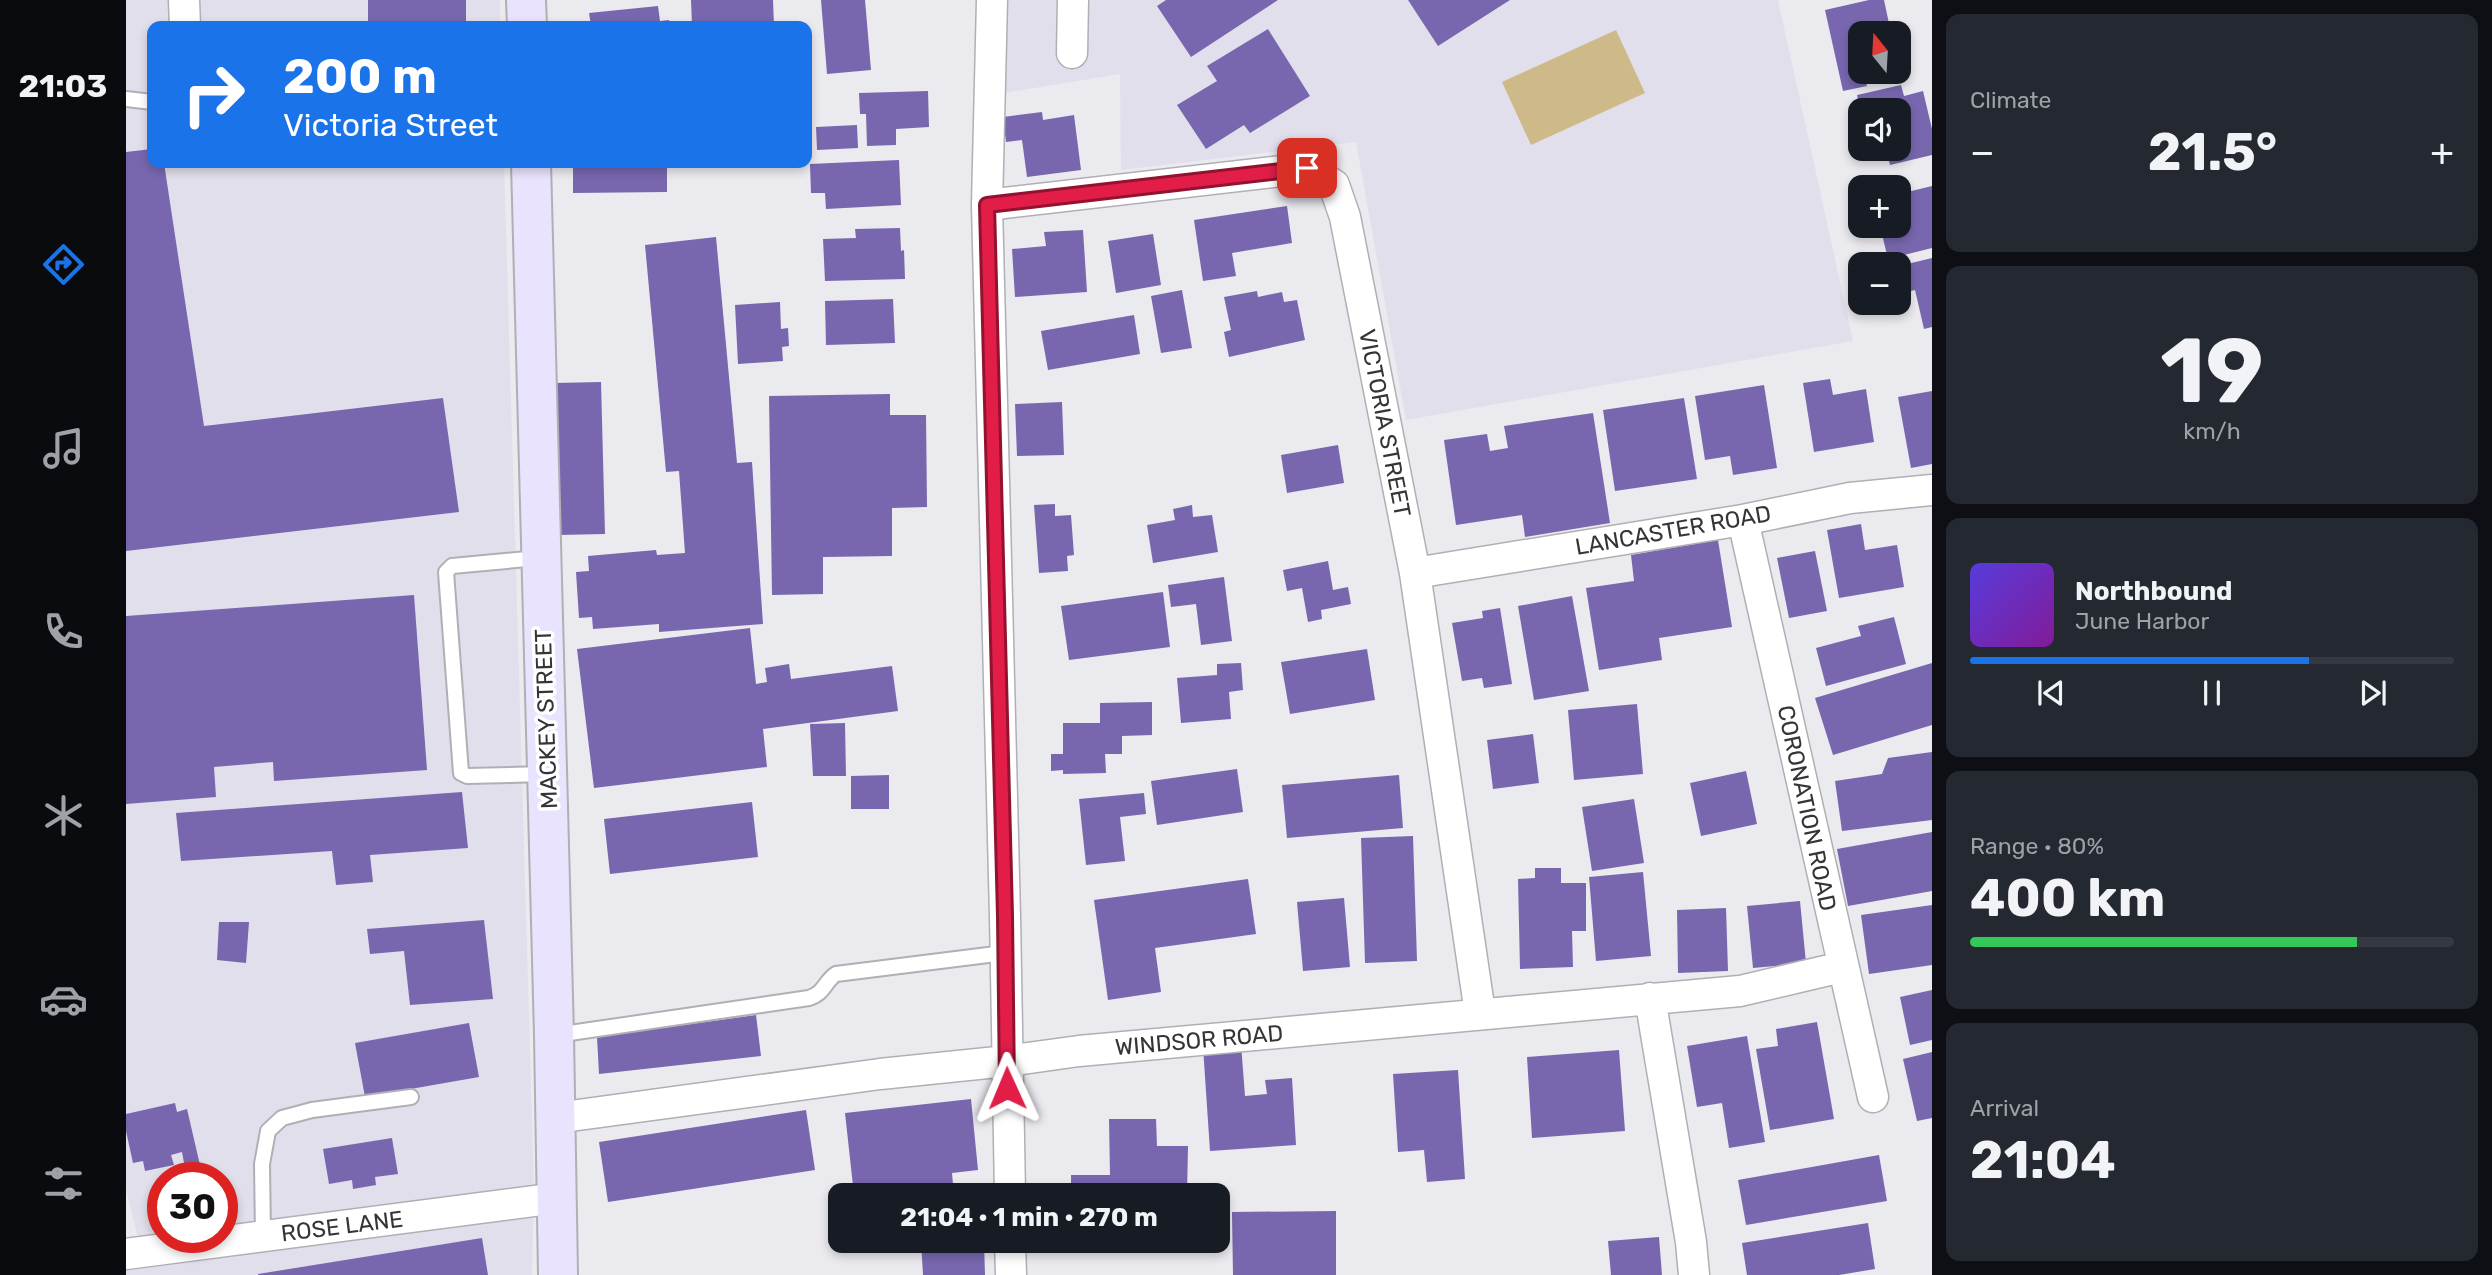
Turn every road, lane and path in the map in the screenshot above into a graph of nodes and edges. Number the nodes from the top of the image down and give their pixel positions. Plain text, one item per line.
1 (184, 0) edge
2 (526, 0) edge
3 (992, 0) edge
4 (1073, 0) edge
5 (185, 21) edge
6 (527, 21) edge
7 (1072, 53) dead end
8 (126, 99) edge
9 (147, 101) edge
10 (531, 168) edge
11 (987, 205) junction
12 (1932, 490) edge
13 (1743, 520) junction
14 (542, 558) junction
15 (1415, 573) junction
16 (547, 774) junction
17 (1004, 953) junction
18 (1842, 967) junction
19 (1650, 999) junction
20 (1480, 1013) junction
21 (554, 1035) junction
22 (1007, 1061) junction
23 (411, 1097) dead end
24 (1873, 1097) dead end
25 (556, 1118) junction
26 (1010, 1183) edge
27 (557, 1198) junction
28 (263, 1236) junction
29 (1010, 1253) edge
30 (126, 1254) edge
31 (558, 1275) edge
32 (1011, 1275) edge
33 (1694, 1275) edge

1 - 5 street
2 - 6 main road
3 - 11 street
4 - 7 street
8 - 9 lane
10 - 14 main road, MACKEY STREET
11 - 15 street, VICTORIA STREET
11 - 17 street
12 - 13 street, LANCASTER ROAD
13 - 15 street, LANCASTER ROAD
13 - 18 street, CORONATION ROAD
14 - 16 main road, MACKEY STREET
14 - 16 lane
15 - 20 street, VICTORIA STREET
16 - 21 main road, MACKEY STREET
17 - 21 lane
17 - 22 street
18 - 19 street, WINDSOR ROAD
18 - 24 street, CORONATION ROAD
19 - 20 street, WINDSOR ROAD
19 - 33 street
20 - 22 street, WINDSOR ROAD
21 - 25 main road, MACKEY STREET
22 - 25 street, WINDSOR ROAD
22 - 26 street
23 - 28 lane
25 - 27 main road, MACKEY STREET
27 - 28 street, ROSE LANE
27 - 31 main road, MACKEY STREET
28 - 30 street, ROSE LANE
29 - 32 street

